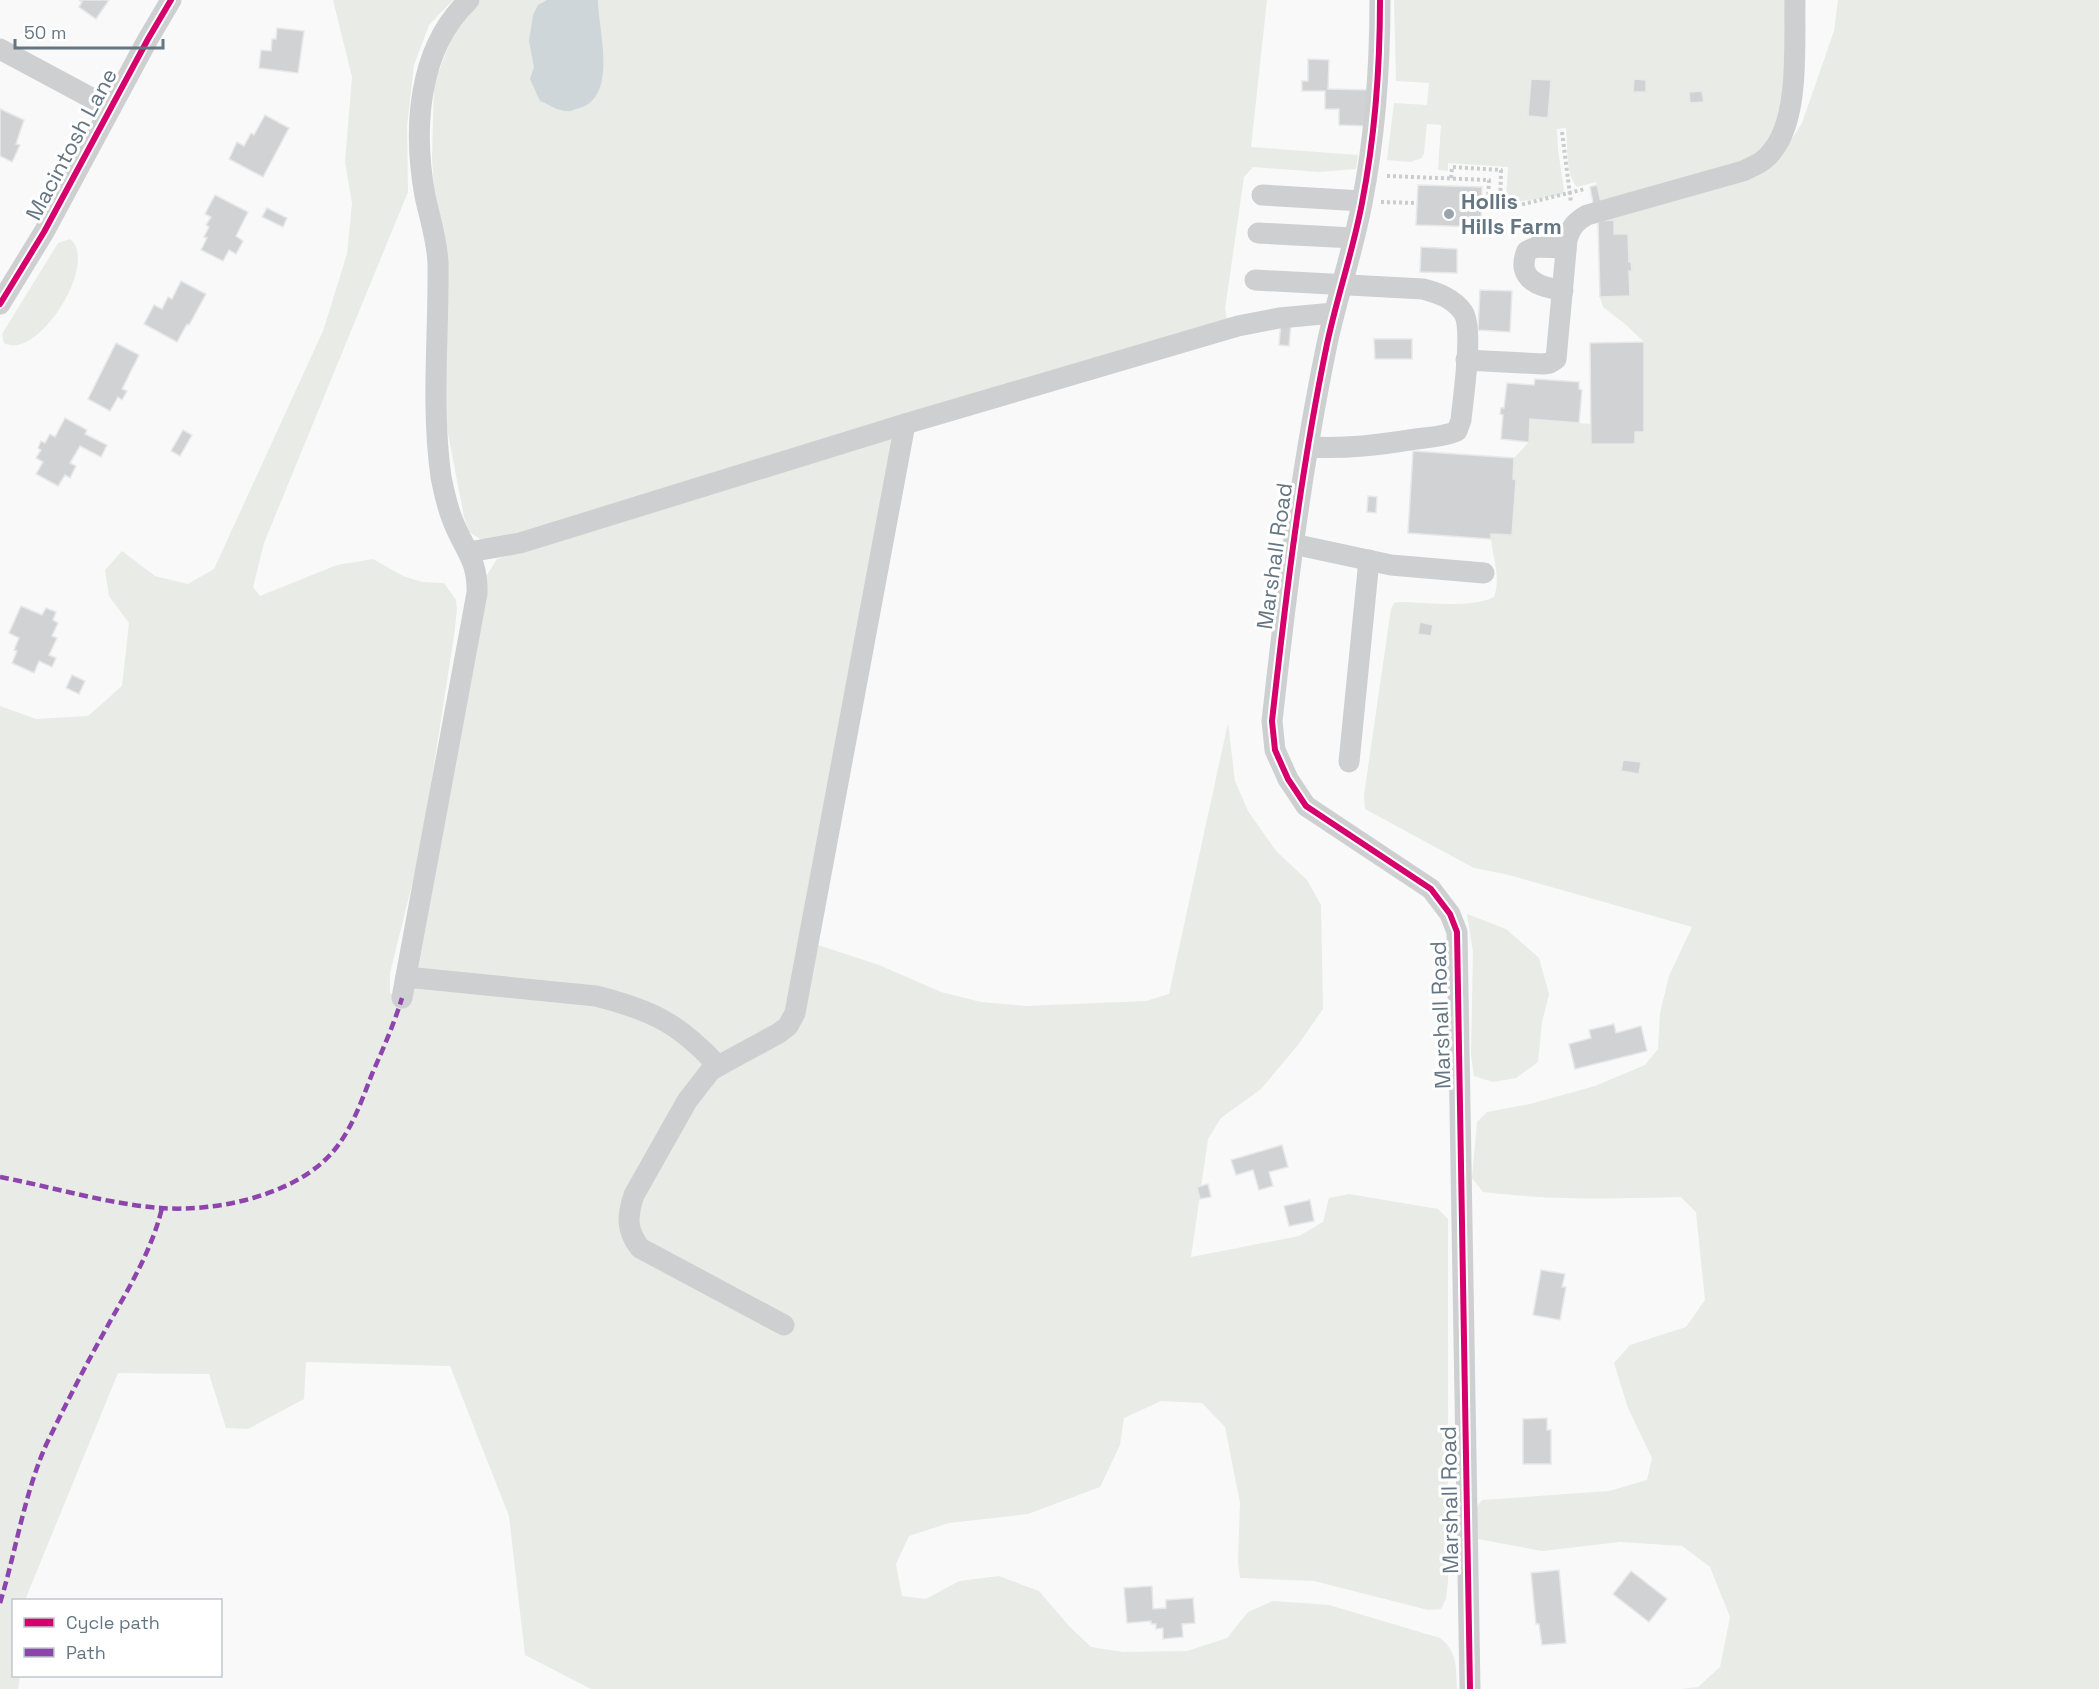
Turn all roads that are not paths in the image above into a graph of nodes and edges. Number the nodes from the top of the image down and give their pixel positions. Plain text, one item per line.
1 (171, 0) edge
2 (469, 0) edge
3 (1380, 0) edge
4 (1795, 0) edge
5 (0, 49) edge
6 (111, 108) junction
7 (1262, 195) dead end
8 (1362, 201) junction
9 (1258, 233) dead end
10 (1353, 238) junction
11 (1566, 248) junction
12 (1255, 279) dead end
13 (1341, 285) junction
14 (1563, 290) junction
15 (0, 304) edge
16 (1334, 313) junction
17 (1466, 360) junction
18 (905, 424) junction
19 (1309, 447) junction
20 (1293, 544) junction
21 (469, 552) junction
22 (1370, 560) junction
23 (1484, 573) dead end
24 (1349, 762) dead end
25 (406, 977) junction
26 (402, 998) dead end
27 (718, 1066) junction
28 (784, 1324) dead end
29 (1470, 1689) edge

1 - 6 street, Macintosh Lane
2 - 21 street
3 - 8 street, Marshall Road
4 - 11 street
5 - 6 street
6 - 15 street, Macintosh Lane
7 - 8 street
8 - 10 street, Marshall Road
9 - 10 street
10 - 13 street, Marshall Road
11 - 14 street
11 - 14 street
12 - 13 street
13 - 16 street, Marshall Road
13 - 17 street
14 - 17 street
16 - 18 street
16 - 19 street, Marshall Road
17 - 19 street
18 - 21 street
18 - 27 street
19 - 20 street, Marshall Road
20 - 22 street
20 - 29 street, Marshall Road
21 - 25 street
22 - 23 street
22 - 24 street
25 - 26 street
25 - 27 street
27 - 28 street

